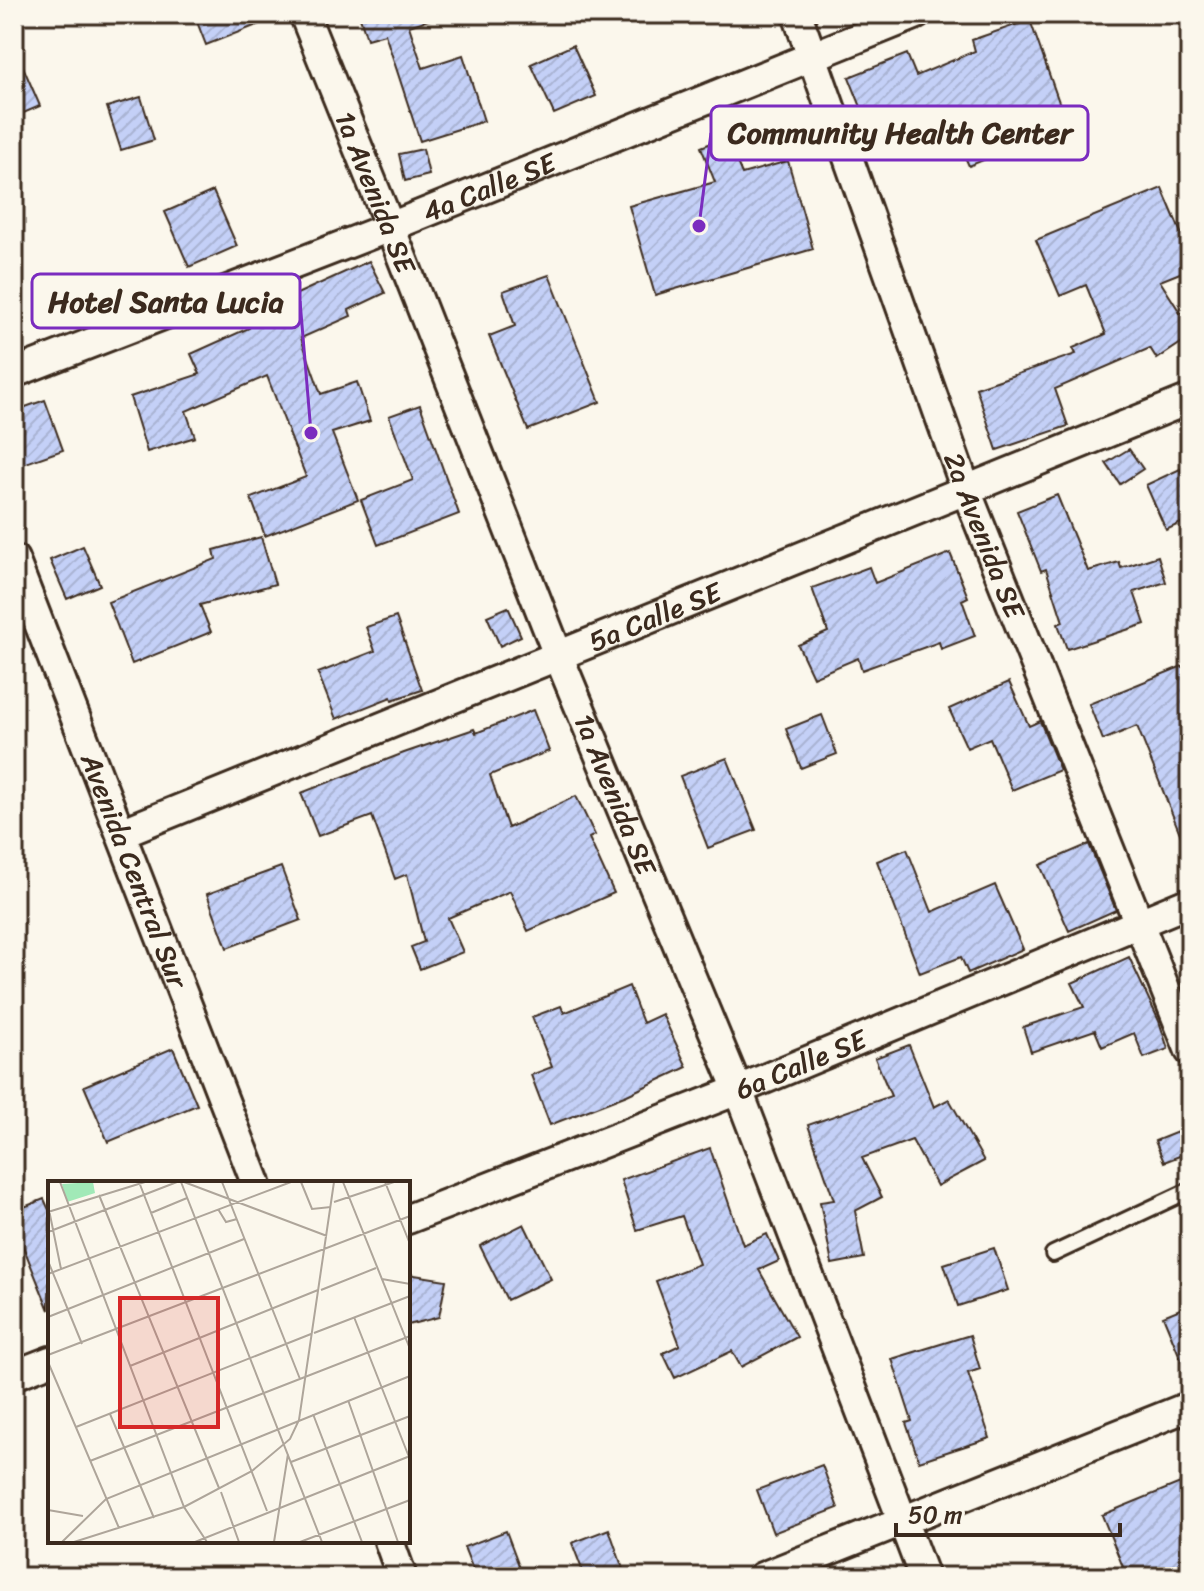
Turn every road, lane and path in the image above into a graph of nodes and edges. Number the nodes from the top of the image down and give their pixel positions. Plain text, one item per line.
1 (304, 14) edge
2 (797, 14) edge
3 (917, 14) edge
4 (813, 54) junction
5 (390, 227) junction
6 (14, 373) edge
7 (1190, 399) edge
8 (966, 490) junction
9 (14, 559) edge
10 (558, 655) junction
11 (121, 833) junction
12 (1190, 902) edge
13 (1139, 921) junction
14 (1190, 1051) edge
15 (738, 1090) junction
16 (255, 1181) edge
17 (1190, 1190) edge
18 (410, 1218) edge
19 (1053, 1254) dead end
20 (48, 1362) edge
21 (14, 1375) edge
22 (1190, 1406) edge
23 (903, 1521) junction
24 (390, 1543) edge
25 (402, 1577) edge
26 (762, 1577) edge
27 (924, 1577) edge

1 - 5 street, 1a Avenida SE
2 - 4 street, 2a Avenida SE
3 - 4 street, 4a Calle SE
4 - 5 street, 4a Calle SE
4 - 8 street, 2a Avenida SE
5 - 6 street, 4a Calle SE
5 - 10 street, 1a Avenida SE
7 - 8 street, 5a Calle SE
8 - 10 street, 5a Calle SE
8 - 13 street, 2a Avenida SE
9 - 11 street, Avenida Central Sur
10 - 11 street, 5a Calle SE
10 - 15 street, 1a Avenida SE
11 - 16 street, Avenida Central Sur
12 - 13 street, 6a Calle SE
13 - 14 street, 2a Avenida SE
13 - 15 street, 6a Calle SE
15 - 18 street, 6a Calle SE
15 - 23 street, 1a Avenida SE
17 - 19 lane
20 - 21 street
22 - 23 street
23 - 26 street
23 - 27 street, 1a Avenida SE
24 - 25 street

